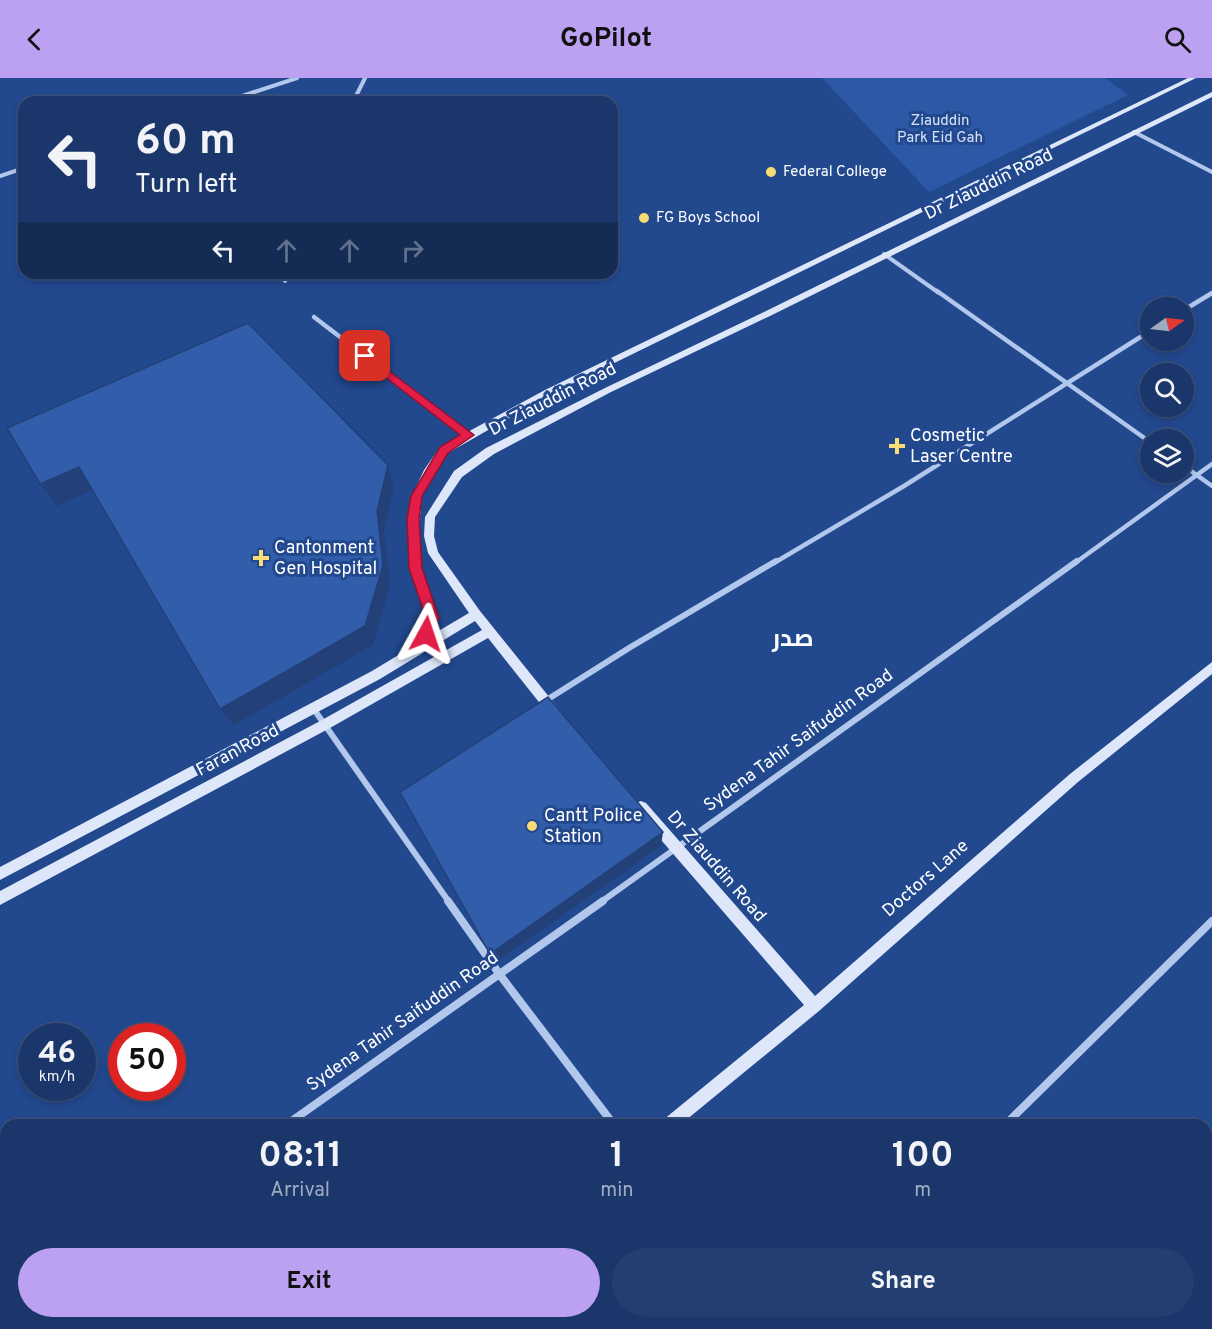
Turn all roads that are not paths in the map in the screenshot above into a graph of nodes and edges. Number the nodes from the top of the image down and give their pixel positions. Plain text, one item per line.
1 (297, 78) edge
2 (365, 78) edge
3 (1193, 78) edge
4 (1212, 94) edge
5 (242, 96) edge
6 (355, 96) edge
7 (1134, 132) junction
8 (18, 170) edge
9 (1212, 172) edge
10 (0, 176) edge
11 (884, 254) junction
12 (1212, 293) edge
13 (1194, 304) edge
14 (314, 317) dead end
15 (1140, 337) edge
16 (1067, 382) junction
17 (468, 435) junction
18 (1140, 435) edge
19 (1212, 464) edge
20 (1196, 475) junction
21 (1212, 486) edge
22 (476, 614) junction
23 (490, 631) junction
24 (419, 649) junction
25 (1212, 667) edge
26 (544, 701) junction
27 (313, 708) junction
28 (560, 718) edge
29 (326, 724) junction
30 (631, 796) edge
31 (678, 848) junction
32 (0, 874) edge
33 (0, 898) edge
34 (1212, 921) edge
35 (500, 975) junction
36 (814, 1006) junction
37 (295, 1119) edge
38 (609, 1119) edge
39 (675, 1119) edge
40 (1011, 1119) edge

1 - 5 street
2 - 6 street
3 - 17 main road, Dr Ziauddin Road
4 - 7 main road, Dr Ziauddin Road
7 - 9 street
7 - 11 main road, Dr Ziauddin Road
8 - 10 street
11 - 16 street
11 - 22 main road, Dr Ziauddin Road
12 - 13 street
14 - 17 street
15 - 16 street
16 - 18 street
16 - 26 street
17 - 24 main road, Dr Ziauddin Road
19 - 20 street, Sydena Tahir Saifuddin Road
20 - 21 street
20 - 31 street, Sydena Tahir Saifuddin Road
22 - 23 main road, Dr Ziauddin Road
22 - 24 main road
23 - 26 main road, Dr Ziauddin Road
23 - 29 main road, Faran Road
24 - 27 main road
25 - 36 main road, Doctors Lane
26 - 28 main road, Dr Ziauddin Road
27 - 29 street
27 - 32 main road
29 - 33 main road, Faran Road
29 - 35 street
30 - 31 main road, Dr Ziauddin Road
31 - 35 street, Sydena Tahir Saifuddin Road
31 - 36 main road, Dr Ziauddin Road
34 - 40 street
35 - 37 street, Sydena Tahir Saifuddin Road
35 - 38 street
36 - 39 main road, Doctors Lane

